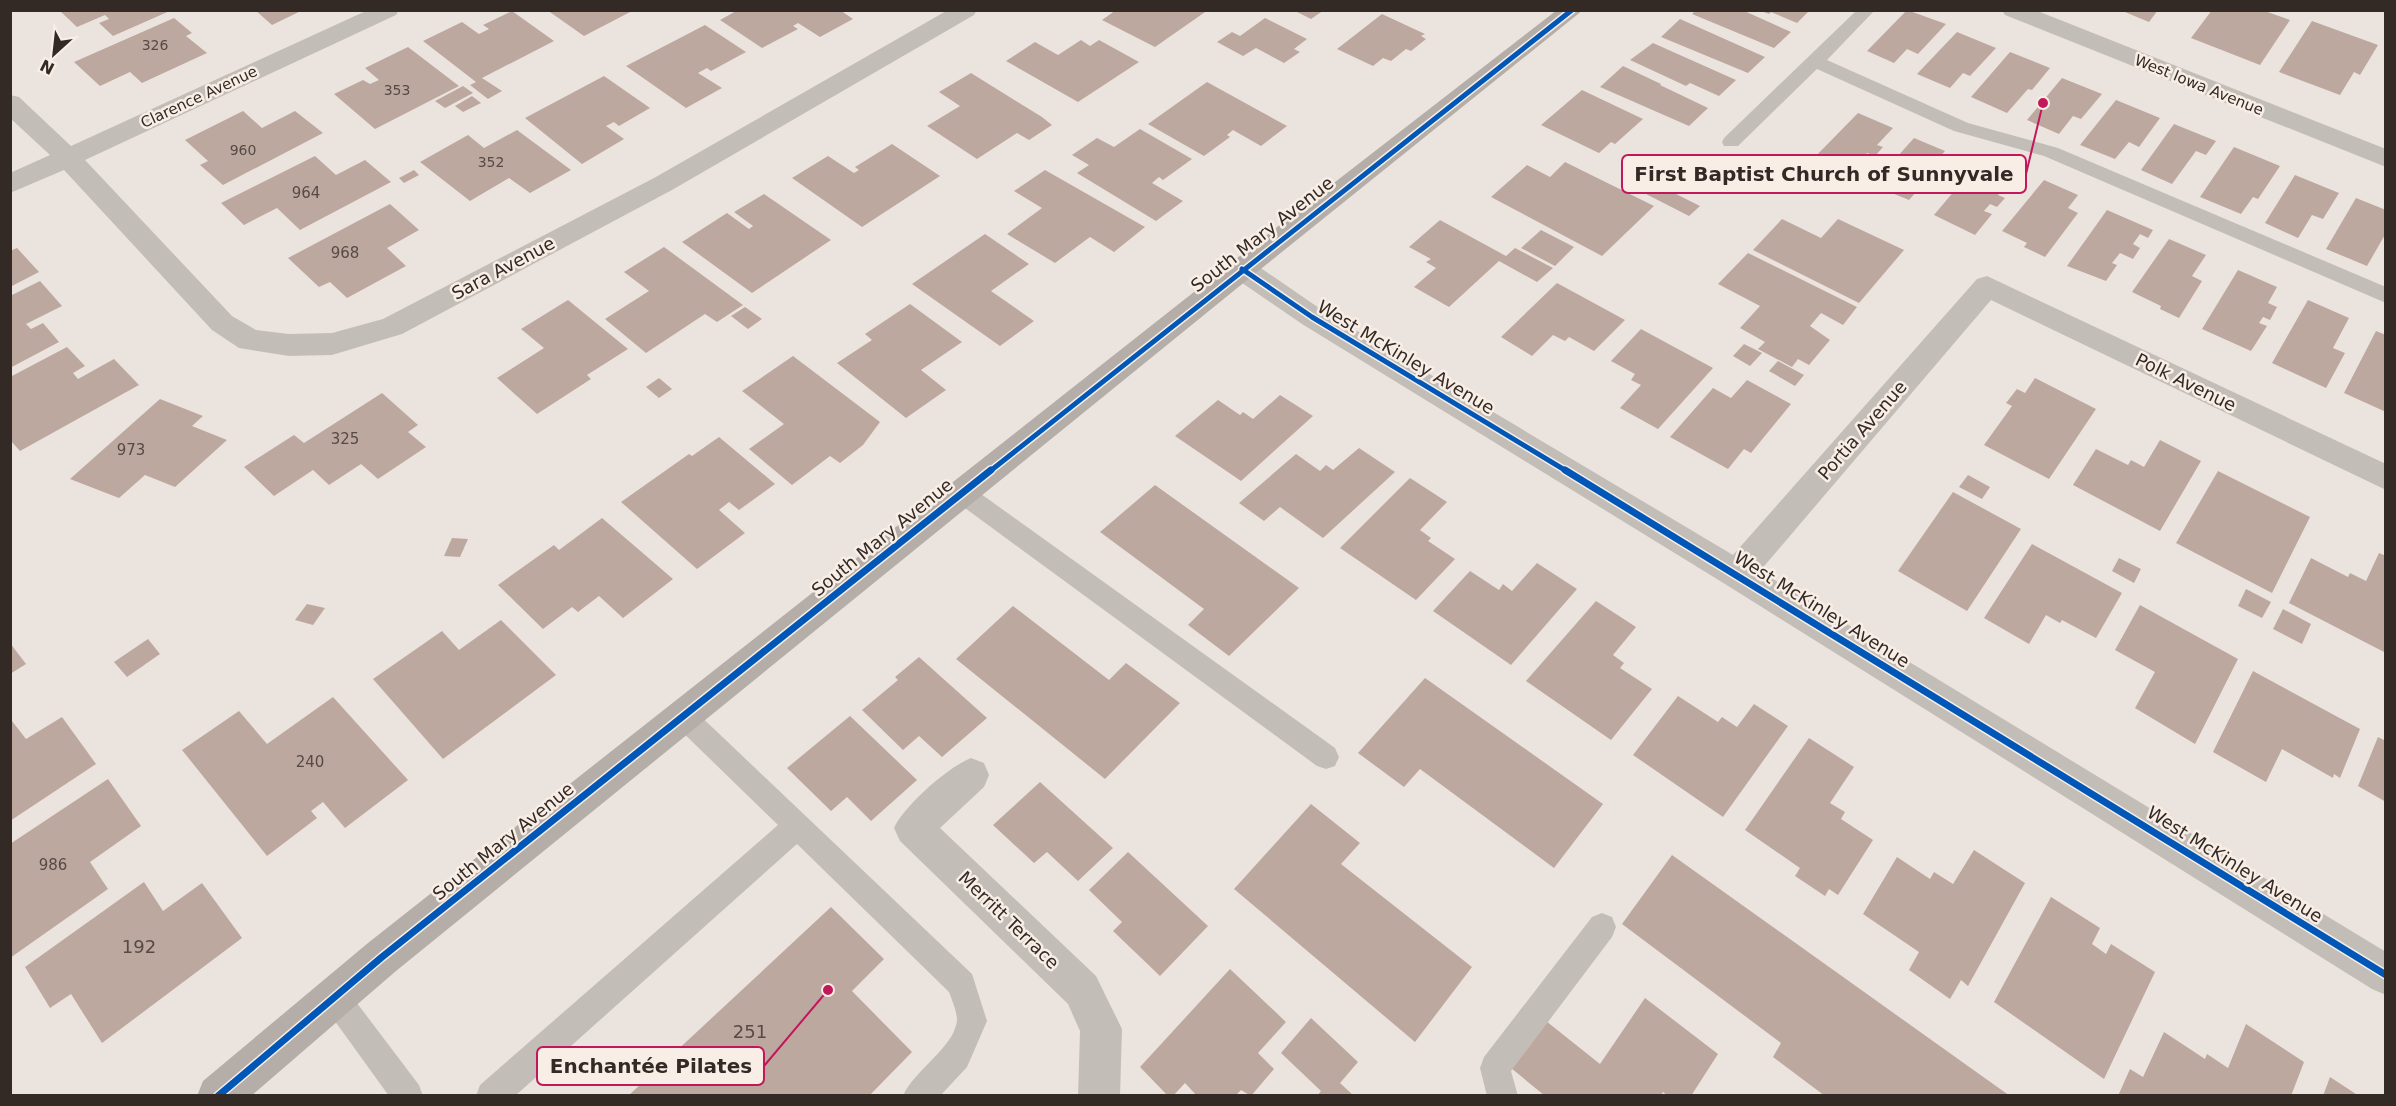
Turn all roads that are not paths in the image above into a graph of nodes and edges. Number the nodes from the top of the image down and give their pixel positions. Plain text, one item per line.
1 (388, 10) edge
2 (966, 10) edge
3 (1572, 10) edge
4 (1867, 10) edge
5 (2013, 10) edge
6 (1815, 61) junction
7 (10, 103) edge
8 (1731, 142) dead end
9 (67, 157) junction
10 (2385, 159) edge
11 (10, 184) edge
12 (1242, 268) junction
13 (1987, 286) joint
14 (2385, 296) edge
15 (2385, 478) edge
16 (962, 493) junction
17 (1737, 574) junction
18 (683, 716) junction
19 (1326, 757) dead end
20 (971, 776) dead end
21 (797, 826) junction
22 (1602, 927) dead end
23 (2385, 975) edge
24 (334, 996) junction
25 (218, 1095) edge
26 (408, 1095) edge
27 (491, 1095) edge
28 (918, 1095) edge
29 (1099, 1095) edge
30 (1503, 1095) edge

1 - 9 street, Clarence Avenue
2 - 9 street, Sara Avenue
3 - 12 main road, South Mary Avenue
4 - 6 lane
5 - 10 street, West Iowa Avenue
6 - 8 lane
6 - 14 lane
7 - 9 street, Sara Avenue
9 - 11 street, Clarence Avenue
12 - 16 main road, South Mary Avenue
12 - 17 street, West McKinley Avenue
13 - 15 street, Polk Avenue
13 - 17 street, Portia Avenue
16 - 18 main road, South Mary Avenue
16 - 19 lane
17 - 23 street, West McKinley Avenue
18 - 21 lane
18 - 24 main road, South Mary Avenue
20 - 29 street, Merritt Terrace
21 - 27 lane
21 - 28 lane
22 - 30 lane
24 - 25 main road, South Mary Avenue
24 - 26 lane

